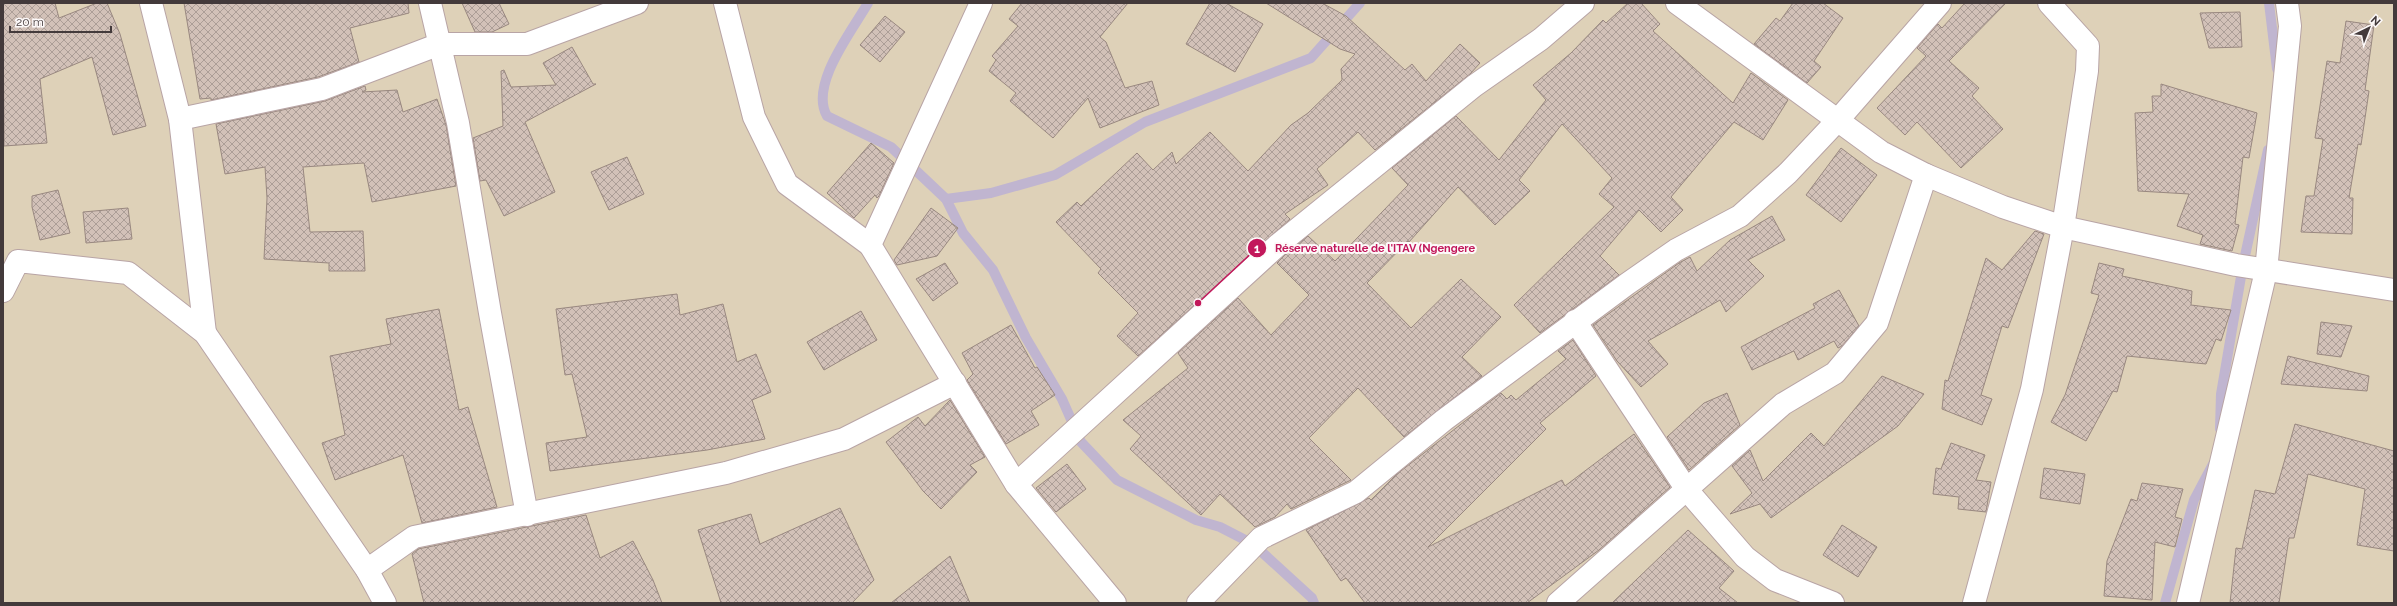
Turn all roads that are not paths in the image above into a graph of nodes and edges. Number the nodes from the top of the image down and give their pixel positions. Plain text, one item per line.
1 (151, 3) edge
2 (430, 3) edge
3 (637, 3) edge
4 (725, 3) edge
5 (981, 3) edge
6 (1583, 3) edge
7 (1677, 3) edge
8 (1940, 3) edge
9 (2049, 3) edge
10 (2287, 3) edge
11 (440, 44) junction
12 (180, 119) junction
13 (1837, 122) junction
14 (1926, 174) junction
15 (2063, 227) junction
16 (870, 246) junction
17 (10, 257) edge
18 (2266, 271) junction
19 (2394, 290) edge
20 (3, 291) edge
21 (1575, 321) junction
22 (205, 333) junction
23 (955, 383) junction
24 (1016, 484) junction
25 (1687, 490) junction
26 (527, 514) junction
27 (367, 570) junction
28 (385, 603) edge
29 (1115, 603) edge
30 (1198, 603) edge
31 (1558, 603) edge
32 (1833, 603) edge
33 (1974, 603) edge
34 (2188, 603) edge

1 - 12 street
2 - 11 street
3 - 11 street
4 - 16 street
5 - 16 street
6 - 24 street
7 - 13 street
8 - 13 street
9 - 15 street
10 - 18 street
11 - 12 street
11 - 26 street
12 - 22 street
13 - 14 street
13 - 21 street
14 - 15 street
14 - 25 street
15 - 18 street
15 - 33 street
16 - 23 street
17 - 20 street
17 - 22 street
18 - 19 street
18 - 34 street
21 - 25 street
21 - 30 street
22 - 27 street
23 - 24 street
23 - 26 street
24 - 29 street
25 - 31 street
25 - 32 street
26 - 27 street
27 - 28 street

